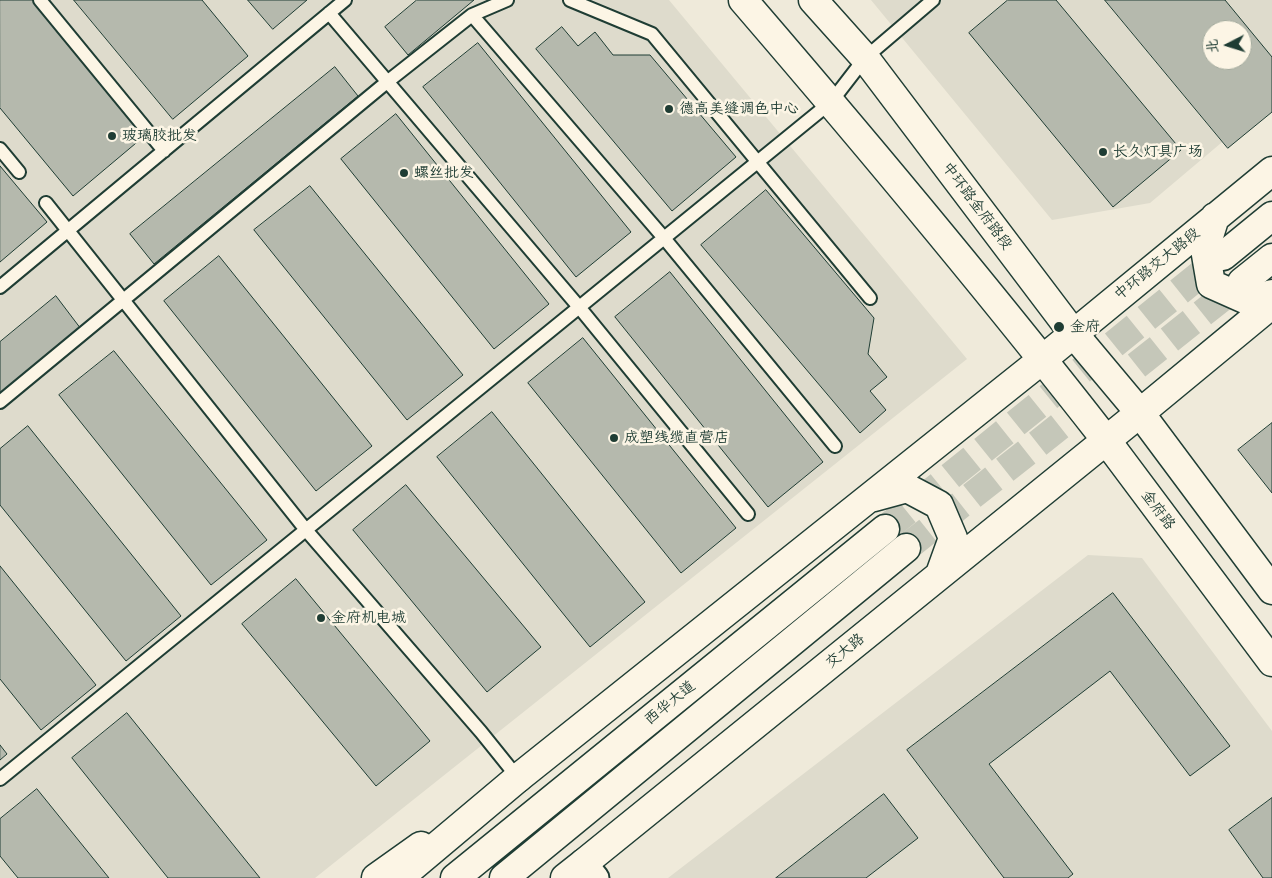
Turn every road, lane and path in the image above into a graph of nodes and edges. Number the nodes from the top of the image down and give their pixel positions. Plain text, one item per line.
1 (40, 0) edge
2 (345, 0) edge
3 (506, 0) edge
4 (570, 0) edge
5 (743, 0) edge
6 (813, 0) edge
7 (933, 0) edge
8 (329, 13) junction
9 (472, 15) junction
10 (865, 58) junction
11 (387, 82) junction
12 (830, 102) junction
13 (0, 149) edge
14 (164, 150) junction
15 (756, 162) junction
16 (1272, 171) edge
17 (19, 172) dead end
18 (46, 203) dead end
19 (1272, 216) edge
20 (1215, 217) junction
21 (68, 231) junction
22 (664, 238) junction
23 (1223, 256) tunnel mouth
24 (1272, 258) edge
25 (1242, 282) tunnel mouth
26 (0, 287) edge
27 (1272, 294) edge
28 (870, 298) dead end
29 (123, 301) junction
30 (1272, 304) edge
31 (579, 307) junction
32 (1074, 333) junction
33 (1043, 359) junction
34 (0, 402) edge
35 (1140, 413) junction
36 (1106, 440) junction
37 (835, 446) dead end
38 (867, 499) junction
39 (748, 514) dead end
40 (885, 529) tunnel mouth
41 (306, 530) junction
42 (906, 548) tunnel mouth
43 (939, 575) junction
44 (1272, 590) edge
45 (1272, 662) edge
46 (518, 778) junction
47 (0, 779) edge
48 (579, 874) edge
49 (403, 875) edge
50 (376, 878) edge
51 (455, 878) edge
52 (504, 878) edge

1 - 14 lane
2 - 8 lane
3 - 9 lane
4 - 15 lane
5 - 12 main road
6 - 10 main road, 中环路金府路段
7 - 10 lane
8 - 11 lane
8 - 14 lane
9 - 11 lane
9 - 22 lane
10 - 12 lane
10 - 32 main road, 中环路金府路段
11 - 29 lane
11 - 31 lane
12 - 15 lane
12 - 33 main road
13 - 17 lane
14 - 21 lane
15 - 22 lane
15 - 28 lane
16 - 20 main road, 中环路交大路段
18 - 21 lane
19 - 23 main road
20 - 27 main road
20 - 32 main road, 中环路交大路段
21 - 26 lane
21 - 29 lane
22 - 31 lane
22 - 37 lane
24 - 25 main road
29 - 34 lane
29 - 41 lane
30 - 35 main road
31 - 39 lane
31 - 41 lane
32 - 33 main road, 中环路交大路段
32 - 35 main road, 中环路金府路段
33 - 36 main road, 金府路
33 - 38 main road
35 - 36 main road
35 - 44 main road
36 - 43 main road, 交大路
36 - 45 main road, 金府路
38 - 43 main road
38 - 46 main road
40 - 51 main road, 西华大道
41 - 46 lane
41 - 47 lane
42 - 52 main road, 西华大道
43 - 48 main road, 交大路
46 - 49 main road
46 - 50 main road

